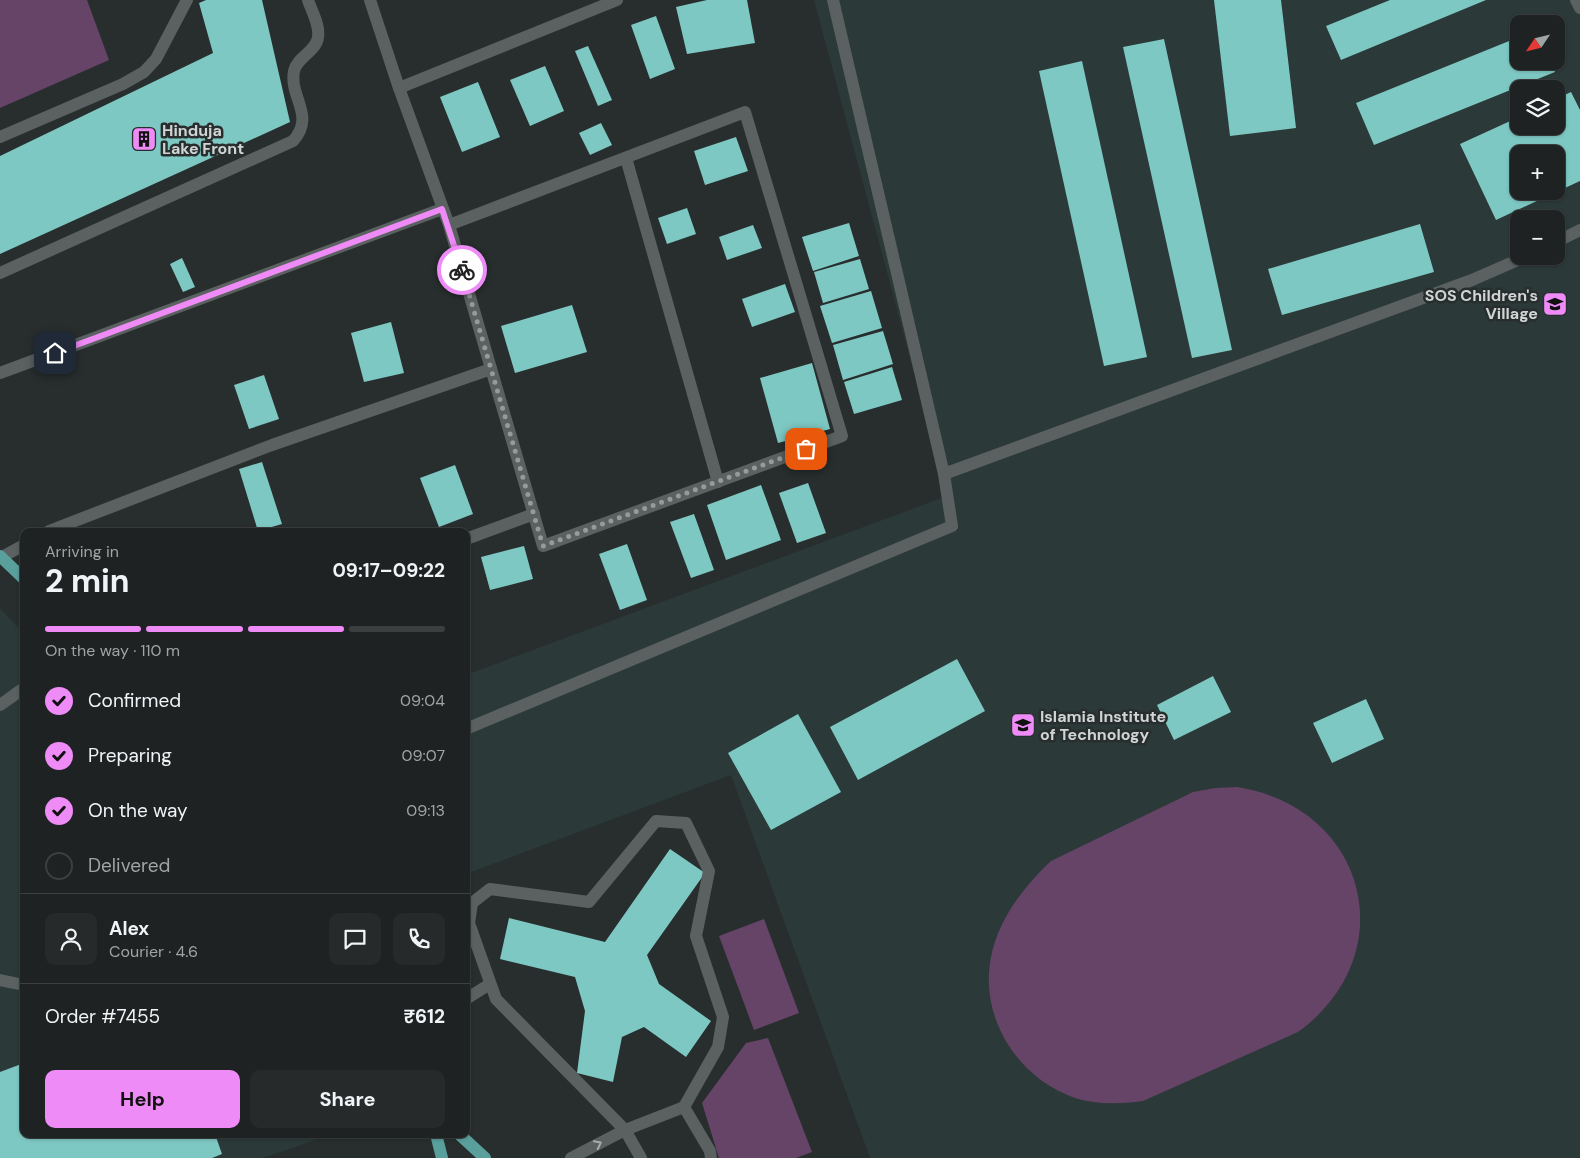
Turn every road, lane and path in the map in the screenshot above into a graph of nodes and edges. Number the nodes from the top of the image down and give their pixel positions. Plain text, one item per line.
1 (187, 0) edge
2 (308, 0) edge
3 (370, 0) edge
4 (617, 0) edge
5 (833, 0) edge
6 (1576, 0) edge
7 (1580, 8) edge
8 (399, 88) junction
9 (0, 137) edge
10 (626, 158) junction
11 (442, 209) junction
12 (449, 225) junction
13 (1580, 230) edge
14 (1565, 238) edge
15 (1510, 263) edge
16 (0, 273) edge
17 (491, 369) junction
18 (0, 373) edge
19 (944, 474) junction
20 (718, 482) junction
21 (534, 514) junction
22 (57, 528) edge
23 (470, 537) edge
24 (20, 547) edge
25 (0, 557) edge
26 (20, 575) edge
27 (20, 691) edge
28 (0, 705) edge
29 (470, 727) edge
30 (470, 916) edge
31 (470, 925) edge
32 (0, 980) edge
33 (20, 984) edge
34 (490, 984) junction
35 (470, 996) edge
36 (684, 1107) junction
37 (625, 1130) junction
38 (437, 1138) edge
39 (463, 1138) edge
40 (442, 1158) edge
41 (485, 1158) edge
42 (570, 1158) edge
43 (641, 1158) edge
44 (711, 1158) edge

1 - 9 street
2 - 16 street
3 - 8 street
4 - 8 street
5 - 19 street
6 - 7 street
8 - 11 street
10 - 12 street
10 - 20 street
10 - 20 street
11 - 12 street
11 - 18 street
12 - 17 street
13 - 14 street
15 - 19 street
17 - 21 street
17 - 22 street
19 - 29 street
20 - 21 street
21 - 23 street
24 - 25 street
25 - 26 main road
27 - 28 street
30 - 36 street
31 - 34 street
32 - 33 street
34 - 35 street
34 - 37 street
36 - 37 street
36 - 44 street
42 -> 37 street
37 - 43 street
38 - 40 main road
39 - 41 main road

